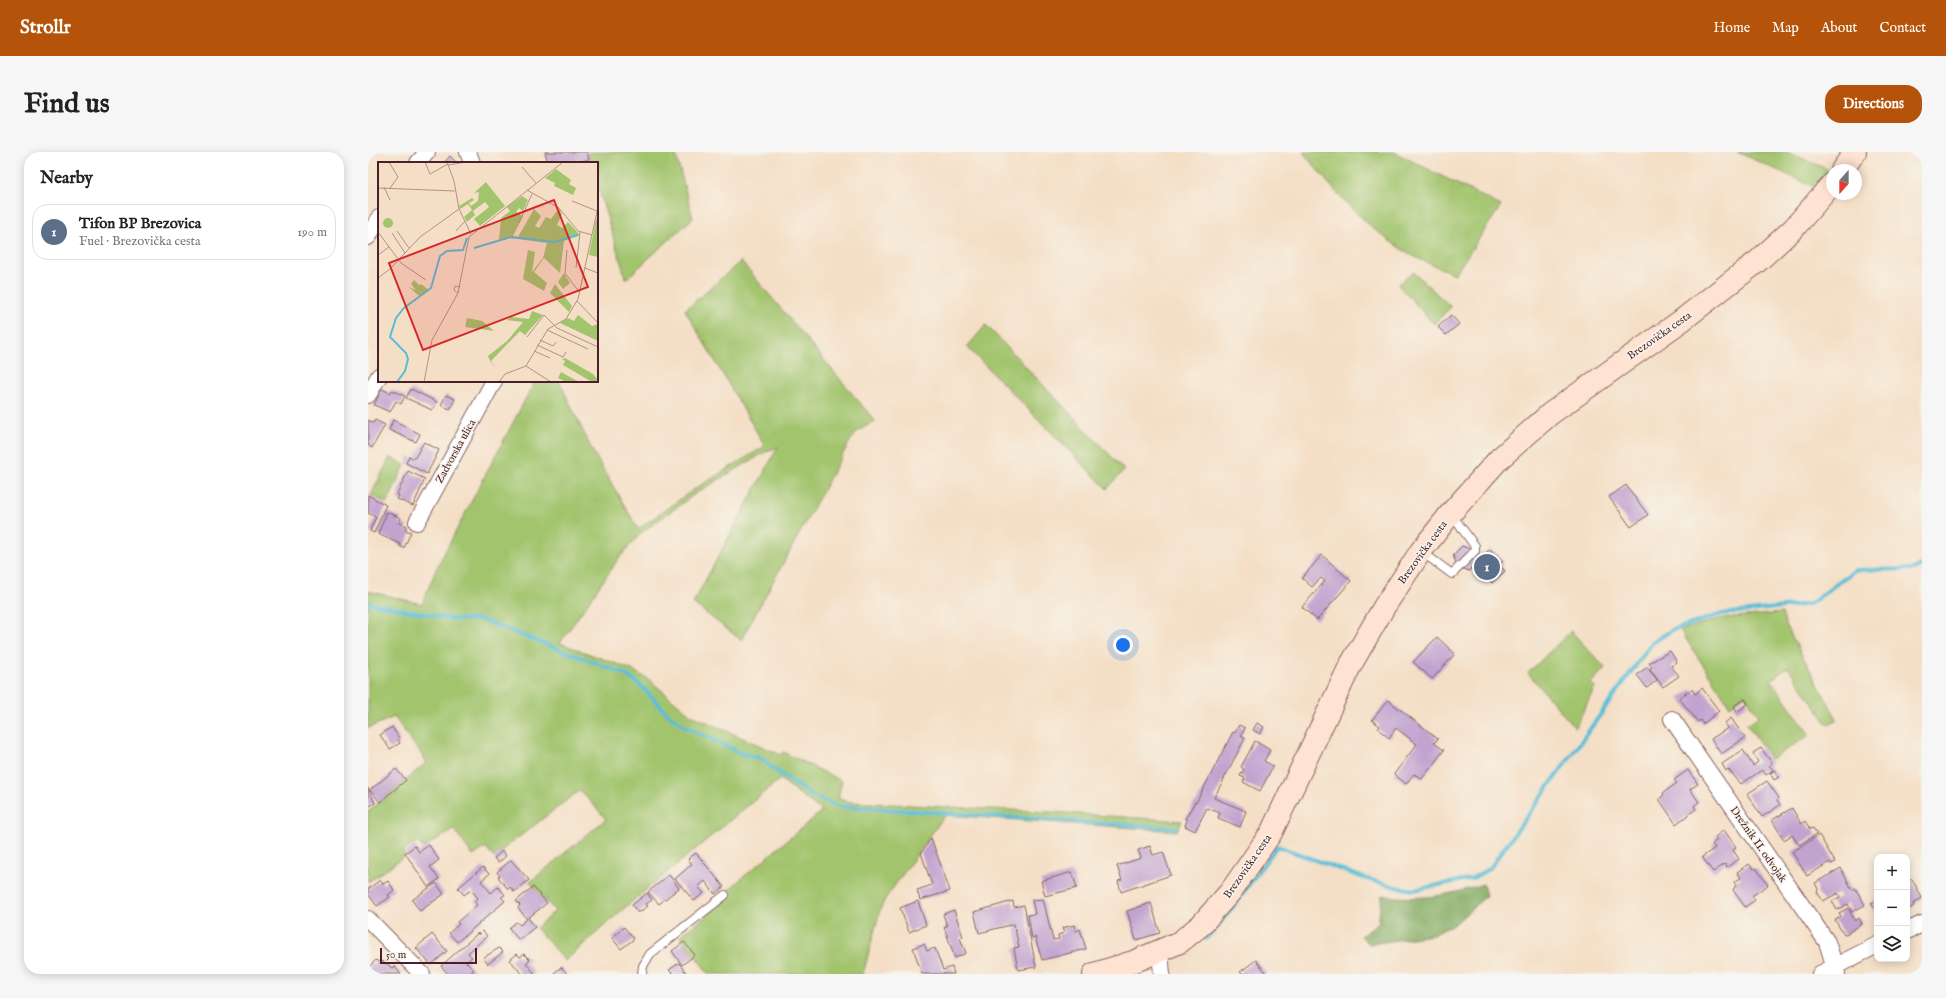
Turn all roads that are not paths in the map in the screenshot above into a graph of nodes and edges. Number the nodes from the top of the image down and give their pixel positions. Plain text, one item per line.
1 (427, 152) edge
2 (468, 152) edge
3 (1855, 152) edge
4 (419, 162) edge
5 (472, 162) edge
6 (1846, 164) edge
7 (1826, 191) edge
8 (378, 220) edge
9 (368, 237) edge
10 (378, 378) edge
11 (493, 382) edge
12 (368, 395) edge
13 (1451, 513) junction
14 (417, 522) dead end
15 (1421, 551) junction
16 (1672, 719) dead end
17 (725, 895) dead end
18 (368, 919) edge
19 (1922, 924) edge
20 (1910, 930) edge
21 (1874, 947) edge
22 (1160, 952) junction
23 (1836, 970) edge
24 (422, 974) edge
25 (642, 974) edge
26 (1094, 974) edge
27 (1162, 974) edge
28 (1820, 974) edge

1 - 4 street
2 - 5 street
3 - 6 main road
7 - 13 main road, Brezovička cesta
8 - 9 street
10 - 12 street
11 - 14 street, Zadvorska ulica
13 - 15 main road, Brezovička cesta
13 - 15 lane
15 - 22 main road, Brezovička cesta
16 - 23 street, Drežnik II. odvojak
17 - 25 lane
18 - 24 street
19 - 20 street
21 - 23 street
22 - 26 main road, Brezovička cesta
22 - 27 street
23 - 28 street

